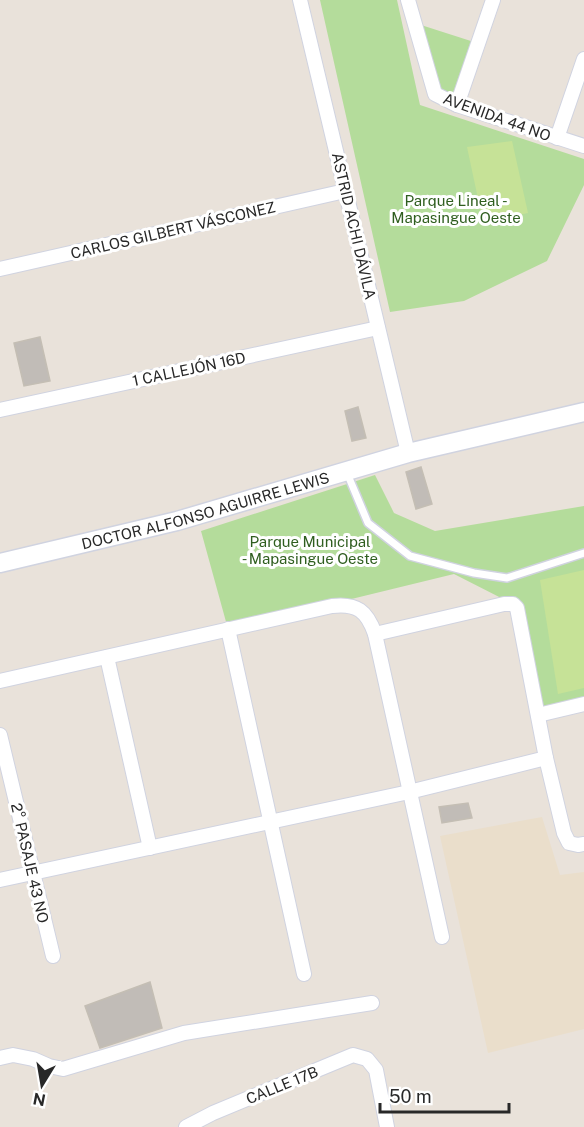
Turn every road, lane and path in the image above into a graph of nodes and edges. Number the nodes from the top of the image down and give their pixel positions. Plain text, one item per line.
1 (300, 0) edge
2 (408, 0) edge
3 (493, 0) edge
4 (584, 59) edge
5 (457, 105) junction
6 (557, 138) junction
7 (584, 146) edge
8 (345, 191) junction
9 (0, 269) edge
10 (378, 328) junction
11 (0, 410) edge
12 (584, 412) edge
13 (408, 453) junction
14 (346, 471) junction
15 (584, 553) edge
16 (0, 562) edge
17 (228, 629) junction
18 (375, 634) junction
19 (107, 657) junction
20 (0, 681) edge
21 (584, 704) edge
22 (538, 715) junction
23 (0, 735) edge
24 (546, 758) junction
25 (410, 792) junction
26 (270, 822) junction
27 (584, 844) edge
28 (150, 848) junction
29 (33, 873) junction
30 (0, 880) edge
31 (442, 937) dead end
32 (52, 956) dead end
33 (304, 974) dead end
34 (372, 1003) dead end
35 (0, 1058) edge
36 (214, 1120) edge
37 (186, 1127) edge
38 (387, 1127) edge

1 - 8 street, ASTRID ACHI DÁVILA
2 - 5 street, AVENIDA 44 NO
3 - 5 street
4 - 6 street
5 - 6 street, AVENIDA 44 NO
6 - 7 street, AVENIDA 44 NO
8 - 9 street, CARLOS GILBERT VÁSCONEZ
8 - 10 street, ASTRID ACHI DÁVILA
10 - 11 street, 1 CALLEJÓN 16D
10 - 13 street, ASTRID ACHI DÁVILA
12 - 13 street, DOCTOR ALFONSO AGUIRRE LEWIS
13 - 14 street, DOCTOR ALFONSO AGUIRRE LEWIS
14 - 15 lane
14 - 16 street, DOCTOR ALFONSO AGUIRRE LEWIS
17 - 18 street
17 - 19 street
17 - 26 street
18 - 22 street
18 - 25 street
19 - 20 street
19 - 28 street
21 - 22 street
22 - 24 street
23 - 29 street, 2° PASAJE 43 NO
24 - 25 street
24 - 27 street
25 - 26 street
25 - 31 street
26 - 28 street
26 - 33 street
28 - 29 street
29 - 30 street
29 - 32 street, 2° PASAJE 43 NO
34 - 35 street
36 - 37 street, CALLE 17B
36 - 38 street, CALLE 17B

